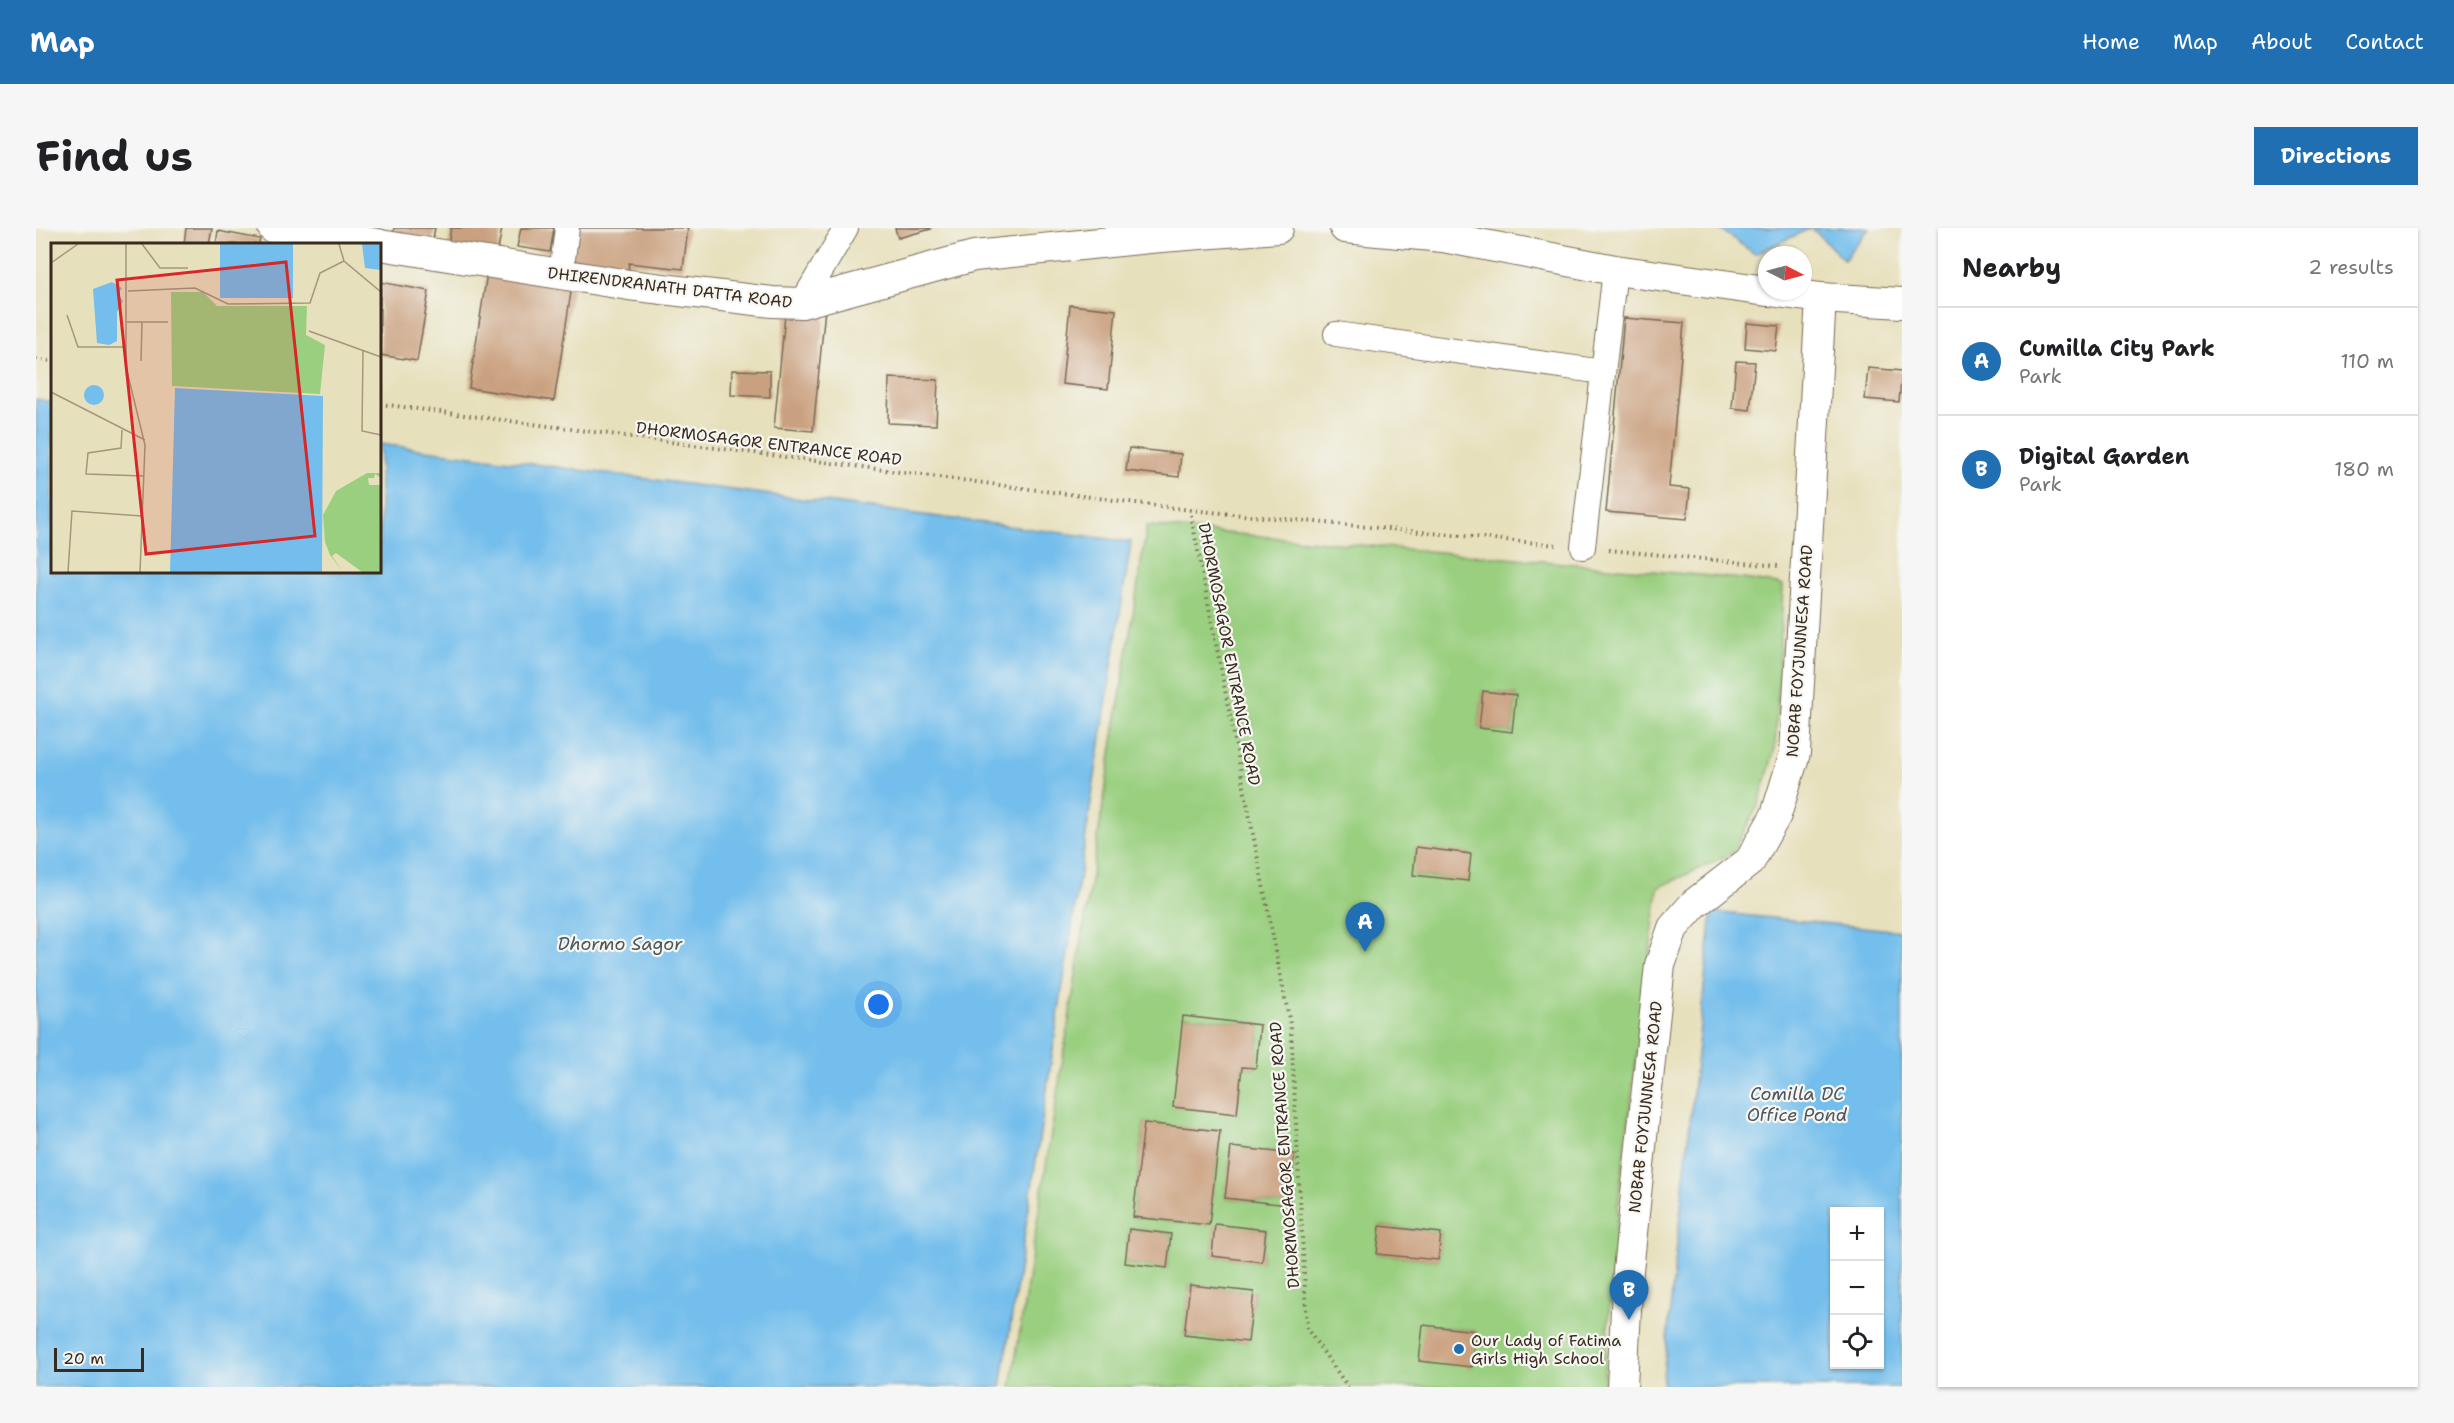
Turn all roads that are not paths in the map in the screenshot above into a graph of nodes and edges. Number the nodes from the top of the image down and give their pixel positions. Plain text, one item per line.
1 (567, 228) edge
2 (846, 228) edge
3 (1278, 228) edge
4 (1345, 228) edge
5 (284, 229) edge
6 (1444, 233) edge
7 (367, 243) edge
8 (381, 245) edge
9 (1615, 270) junction
10 (561, 274) junction
11 (1758, 290) edge
12 (1812, 297) edge
13 (1821, 298) junction
14 (802, 303) junction
15 (1902, 303) edge
16 (1336, 334) dead end
17 (1603, 372) junction
18 (1583, 547) road end
19 (1622, 1387) edge

1 - 10 street
2 - 14 street
3 - 14 street, DHIRENDRANATH DATTA ROAD
4 - 6 street
5 - 7 street, DHIRENDRANATH DATTA ROAD
6 - 9 street
8 - 10 street, DHIRENDRANATH DATTA ROAD
9 - 11 street
9 - 17 street
10 - 14 street, DHIRENDRANATH DATTA ROAD
12 - 13 street
13 - 15 street
13 - 19 street, NOBAB FOYJUNNESA ROAD
16 - 17 street
17 - 18 street

